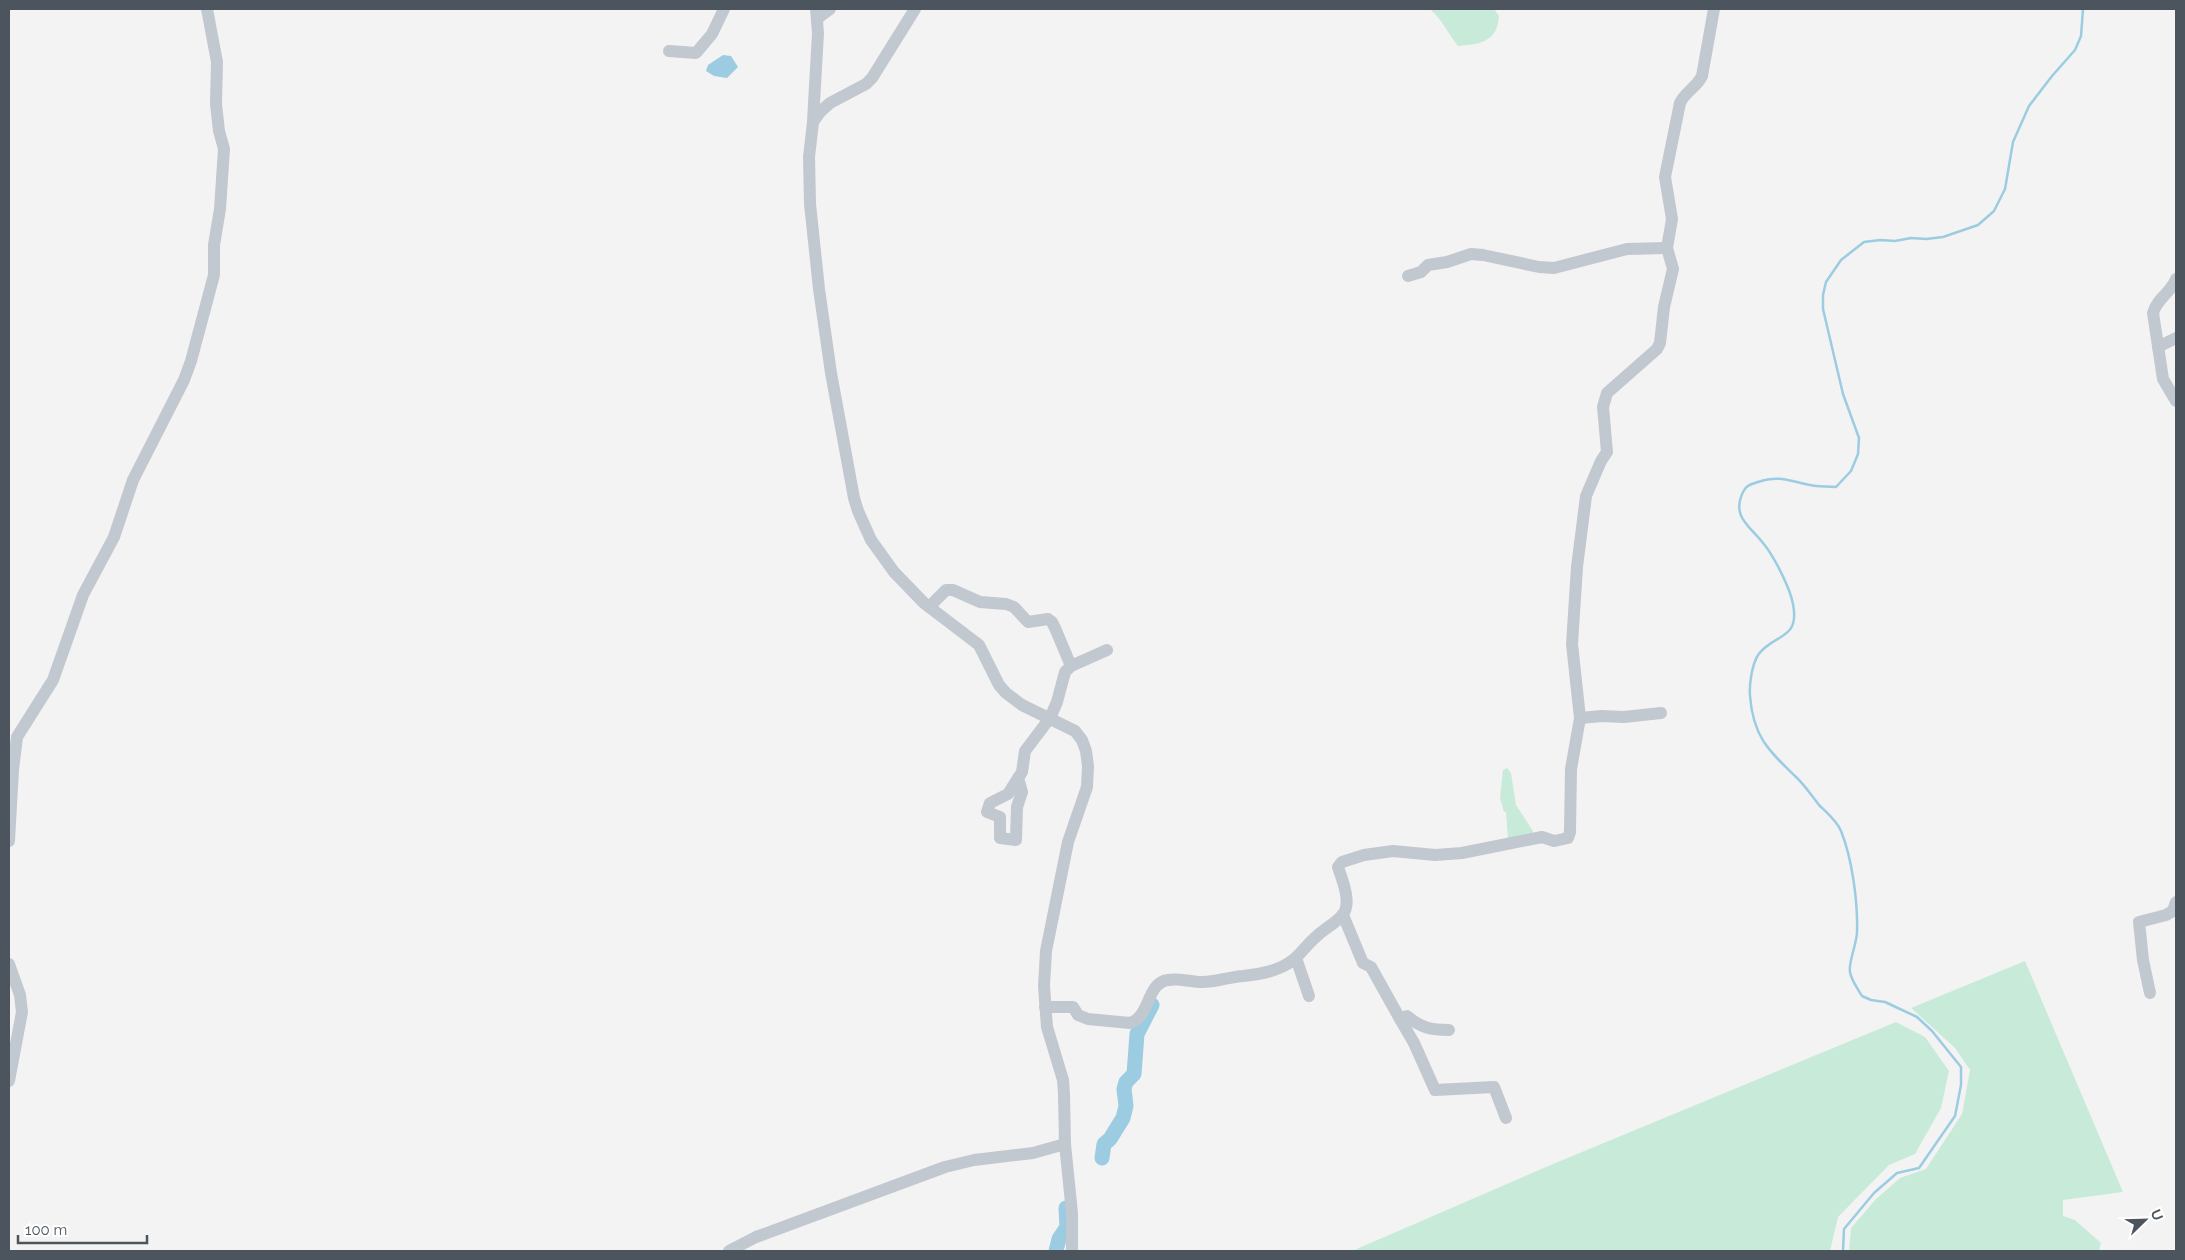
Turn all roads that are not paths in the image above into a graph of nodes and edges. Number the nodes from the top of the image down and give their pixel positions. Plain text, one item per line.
1 (207, 9) edge
2 (724, 9) edge
3 (830, 9) edge
4 (915, 9) edge
5 (1714, 9) edge
6 (817, 14) edge
7 (669, 50) dead end
8 (813, 122) junction
9 (1667, 248) junction
10 (1408, 276) dead end
11 (2176, 279) edge
12 (2176, 338) edge
13 (2158, 347) junction
14 (2176, 401) edge
15 (929, 607) junction
16 (1107, 650) dead end
17 (1070, 666) junction
18 (1661, 713) dead end
19 (1050, 718) junction
20 (1580, 718) junction
21 (1018, 778) junction
22 (9, 841) edge
23 (2176, 902) edge
24 (1343, 915) junction
25 (1296, 958) junction
26 (9, 964) edge
27 (2150, 993) dead end
28 (1309, 996) dead end
29 (1045, 1007) junction
30 (1400, 1019) junction
31 (1449, 1030) dead end
32 (9, 1081) edge
33 (1506, 1118) dead end
34 (1065, 1144) junction
35 (729, 1251) edge
36 (1072, 1251) edge

1 - 22 street
2 - 7 street
3 - 6 street
4 - 8 street
5 - 9 street
6 - 8 street
8 - 15 street
9 - 10 street
9 - 20 street
11 - 13 street
12 - 13 street
13 - 14 street
15 - 17 street
15 - 19 street
16 - 17 street
17 - 19 street
18 - 20 street
19 - 21 street
19 - 29 street
20 - 24 street
21 - 21 street
23 - 27 street
24 - 25 street
24 - 30 street
25 - 28 street
25 - 29 street
26 - 32 street
29 - 34 street
30 - 31 street
30 - 33 street
34 - 35 street
34 - 36 street

